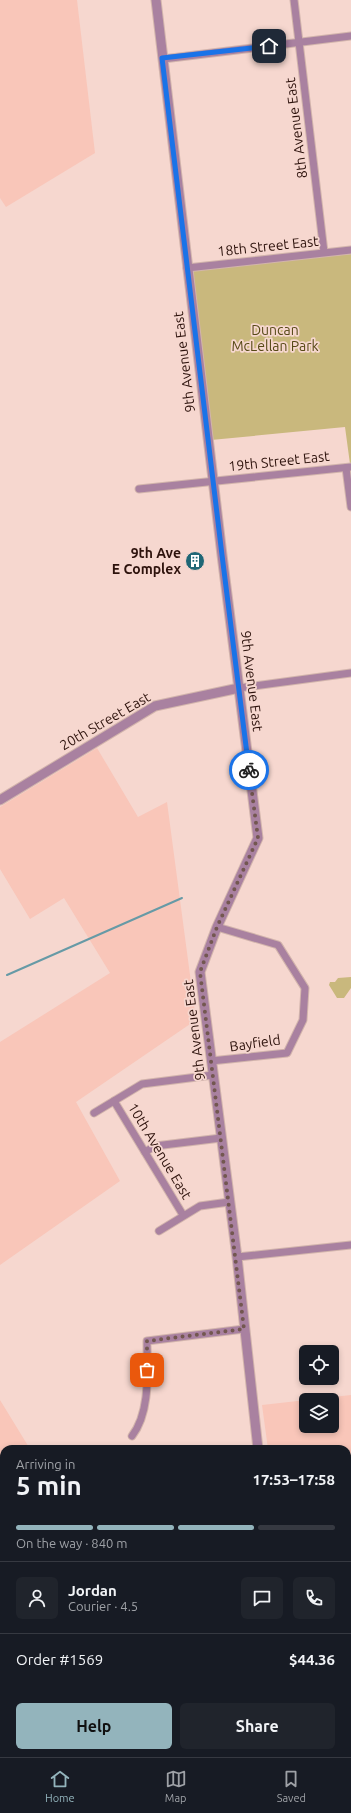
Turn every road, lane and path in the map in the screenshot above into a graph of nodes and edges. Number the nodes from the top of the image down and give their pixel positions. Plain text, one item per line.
1 (156, 0) edge
2 (294, 0) edge
3 (351, 36) edge
4 (299, 42) junction
5 (162, 58) junction
6 (351, 250) edge
7 (324, 252) junction
8 (187, 268) junction
9 (349, 467) edge
10 (213, 481) junction
11 (139, 489) dead end
12 (351, 507) edge
13 (351, 674) edge
14 (239, 688) junction
15 (0, 800) edge
16 (217, 927) junction
17 (211, 1061) junction
18 (213, 1075) junction
19 (114, 1101) junction
20 (94, 1113) dead end
21 (221, 1138) junction
22 (145, 1152) junction
23 (229, 1202) junction
24 (183, 1215) junction
25 (159, 1231) dead end
26 (351, 1245) edge
27 (236, 1257) junction
28 (244, 1329) junction
29 (132, 1436) dead end
30 (258, 1445) edge

1 - 5 street, 9th Avenue East
2 - 4 street, 8th Avenue East
3 - 4 street
4 - 5 street
4 - 7 street, 8th Avenue East
5 - 8 street, 9th Avenue East
6 - 7 street, 18th Street East
7 - 8 street, 18th Street East
8 - 10 street, 9th Avenue East
9 - 10 street, 19th Street East
9 - 12 street
10 - 11 street, 19th Street East
10 - 14 street, 9th Avenue East
13 - 14 street, 20th Street East
14 - 15 street, 20th Street East
14 - 16 street, 9th Avenue East
16 - 17 street, 9th Avenue East
16 - 17 street, Bayfield
17 - 18 street, 9th Avenue East
18 - 19 street
18 - 21 street, 9th Avenue East
19 - 20 street
19 - 22 street, 10th Avenue East
21 - 22 street
21 - 23 street, 9th Avenue East
22 - 24 street, 10th Avenue East
23 - 24 street
23 - 27 street, 9th Avenue East
24 - 25 street
26 - 27 street
27 - 28 street, 9th Avenue East
28 - 29 street
28 - 30 street, 9th Avenue East

